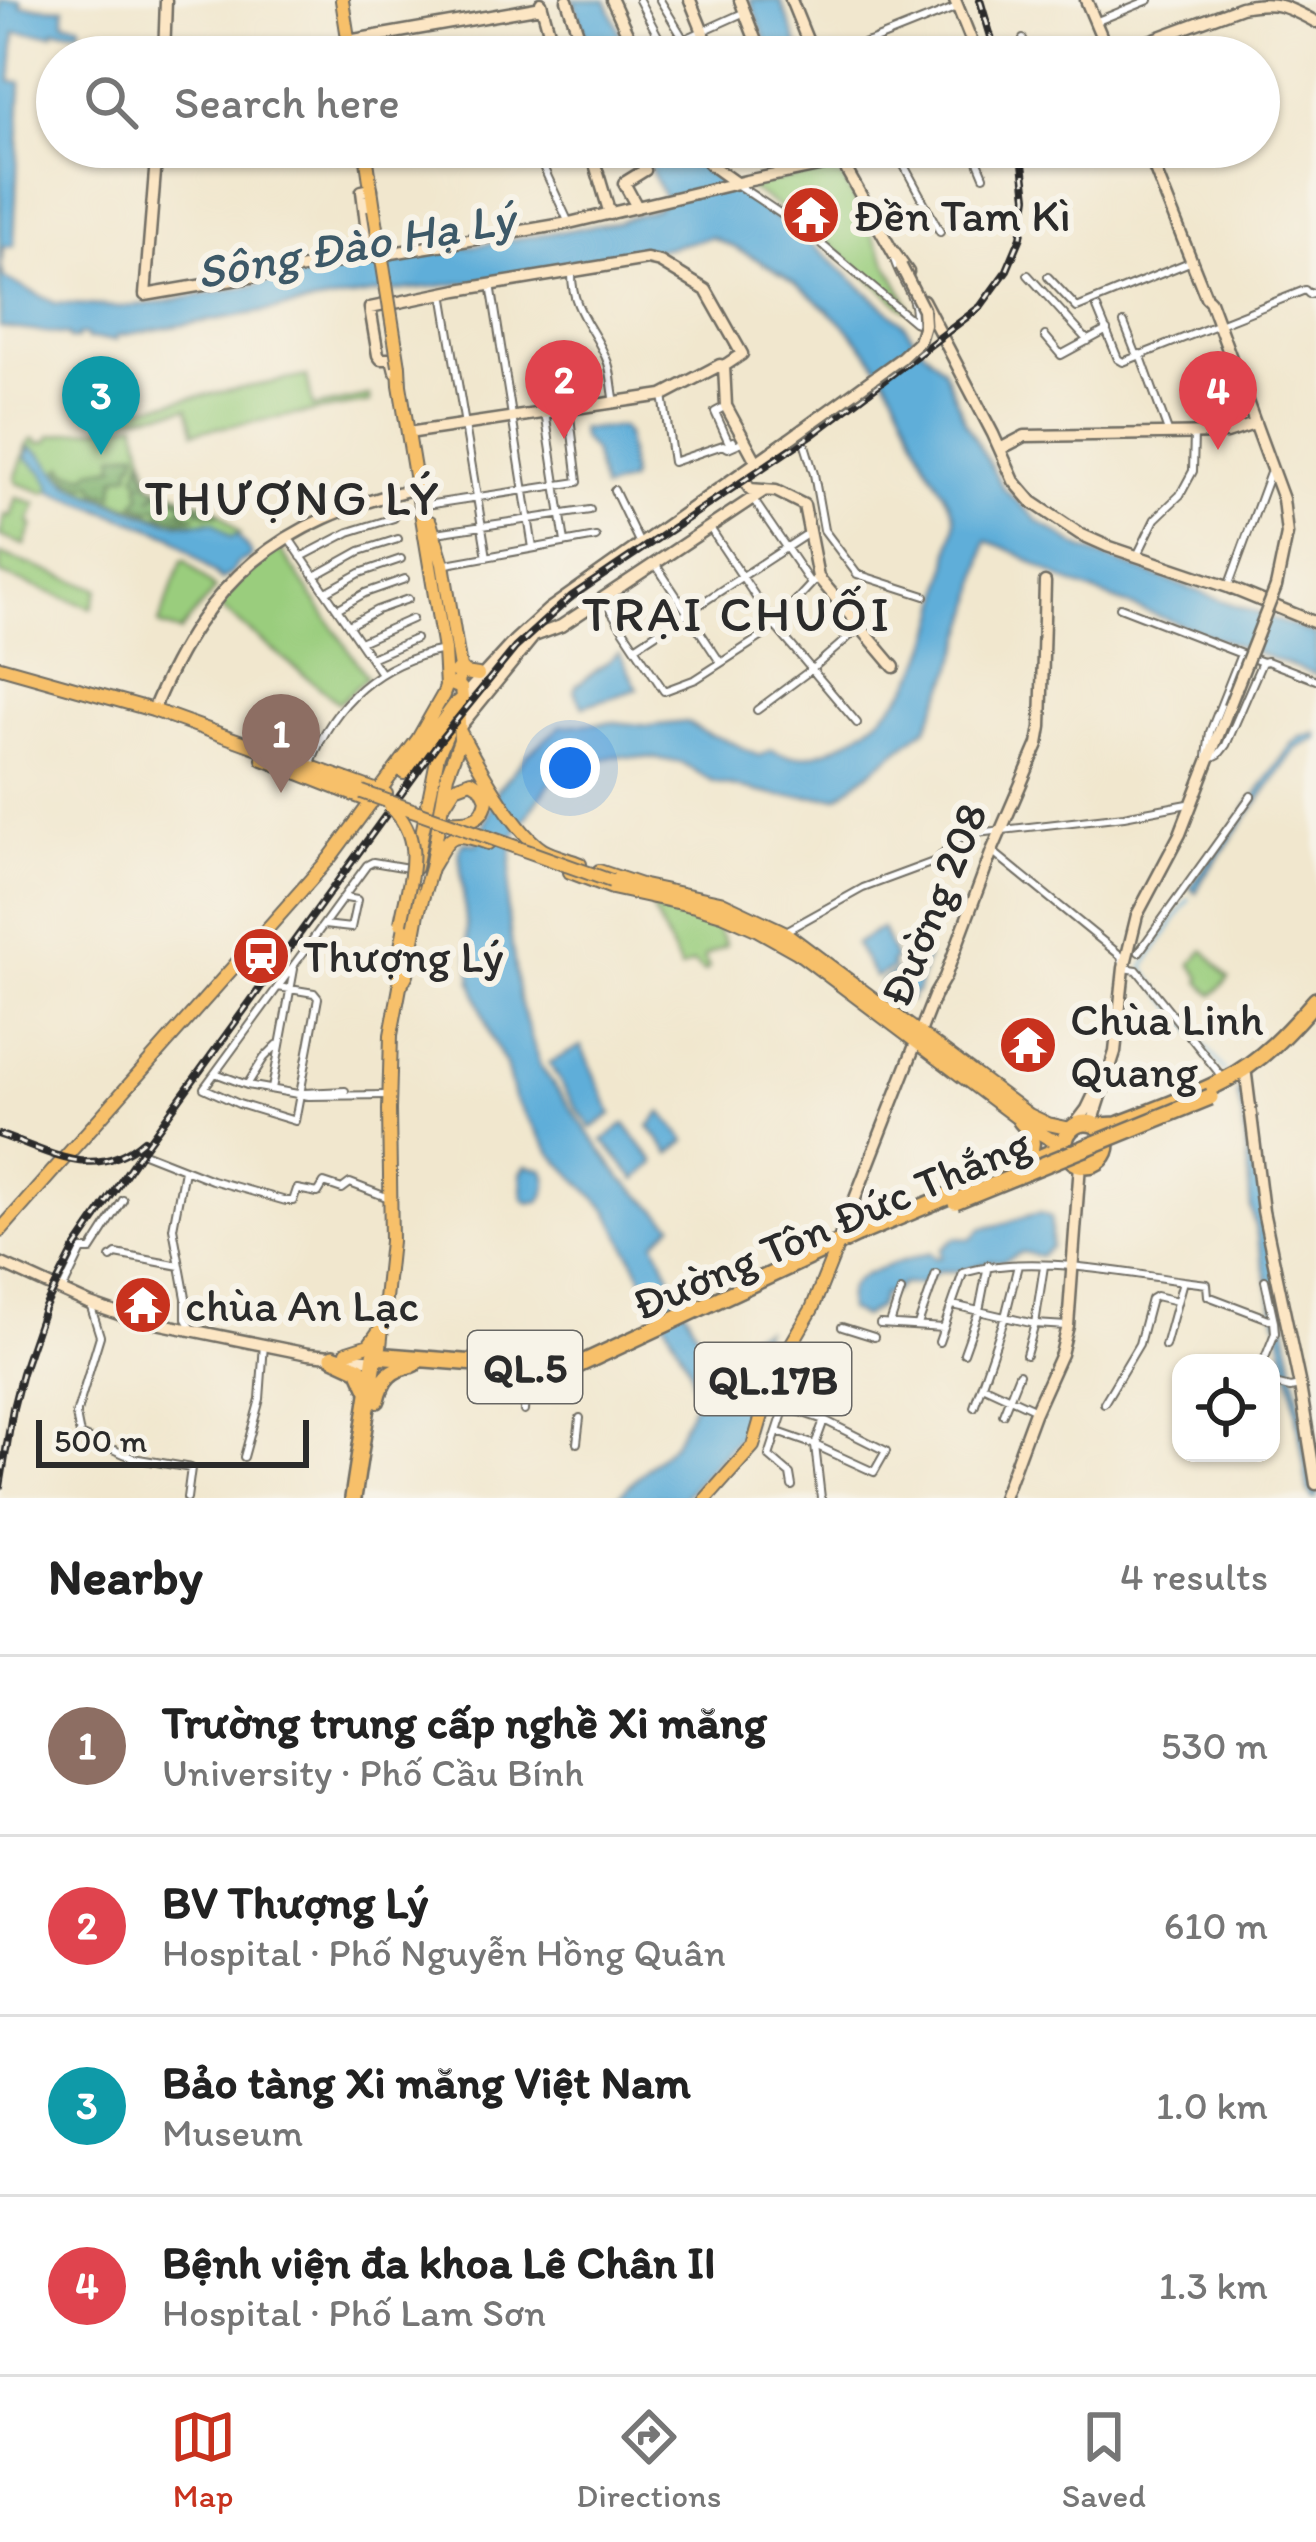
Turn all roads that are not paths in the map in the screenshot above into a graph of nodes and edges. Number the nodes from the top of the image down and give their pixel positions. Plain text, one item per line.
1 (166, 0) edge
2 (342, 0) edge
3 (566, 0) edge
4 (612, 0) edge
5 (639, 0) edge
6 (660, 0) edge
7 (690, 0) edge
8 (791, 0) edge
9 (1086, 0) edge
10 (1149, 0) edge
11 (541, 3) edge
12 (957, 3) edge
13 (1137, 3) edge
14 (742, 6) edge
15 (1095, 22) junction
16 (1316, 22) edge
17 (703, 32) junction
18 (165, 36) edge
19 (347, 36) edge
20 (373, 36) edge
21 (550, 36) edge
22 (579, 36) edge
23 (630, 36) edge
24 (658, 36) edge
25 (682, 36) edge
26 (694, 36) edge
27 (705, 36) edge
28 (754, 36) edge
29 (807, 36) edge
30 (883, 36) edge
31 (970, 36) edge
32 (1101, 36) edge
33 (1164, 36) edge
34 (155, 168) edge
35 (368, 168) edge
36 (543, 168) edge
37 (596, 168) edge
38 (644, 168) edge
39 (714, 168) edge
40 (782, 168) edge
41 (804, 168) edge
42 (847, 168) edge
43 (905, 168) edge
44 (981, 168) edge
45 (1154, 168) edge
46 (782, 172) junction
47 (984, 176) dead end
48 (732, 184) junction
49 (372, 189) junction
50 (643, 205) junction
51 (610, 214) junction
52 (568, 223) junction
53 (940, 232) dead end
54 (893, 251) junction
55 (370, 256) junction
56 (1192, 261) junction
57 (572, 272) junction
58 (1028, 275) dead end
59 (1048, 277) dead end
60 (491, 284) junction
61 (1316, 292) edge
62 (443, 293) junction
63 (1097, 308) dead end
64 (914, 322) junction
65 (1124, 323) dead end
66 (935, 325) junction
67 (1216, 325) junction
68 (1107, 330) junction
69 (1045, 336) dead end
70 (1088, 341) junction
71 (1138, 355) junction
72 (724, 366) junction
73 (400, 367) junction
74 (533, 367) dead end
75 (400, 386) junction
76 (663, 394) junction
77 (615, 402) junction
78 (569, 408) junction
79 (545, 412) junction
80 (513, 416) junction
81 (464, 424) junction
82 (1254, 424) junction
83 (411, 432) junction
84 (1169, 434) junction
85 (1194, 434) junction
86 (743, 439) junction
87 (805, 445) dead end
88 (1000, 449) junction
89 (757, 463) junction
90 (1272, 467) junction
91 (742, 480) junction
92 (556, 485) junction
93 (416, 488) junction
94 (524, 490) junction
95 (614, 490) dead end
96 (765, 490) junction
97 (477, 497) junction
98 (753, 499) junction
99 (425, 505) junction
100 (590, 510) dead end
101 (561, 514) junction
102 (394, 518) dead end
103 (529, 519) junction
104 (482, 526) junction
105 (710, 528) junction
106 (428, 531) junction
107 (810, 532) junction
108 (287, 537) junction
109 (596, 537) dead end
110 (398, 539) dead end
111 (565, 542) junction
112 (640, 544) junction
113 (533, 548) junction
114 (785, 548) junction
115 (487, 556) junction
116 (1137, 556) junction
117 (302, 557) junction
118 (401, 559) dead end
119 (655, 564) junction
120 (443, 565) junction
121 (315, 576) junction
122 (742, 578) junction
123 (405, 579) dead end
124 (814, 581) junction
125 (1045, 582) dead end
126 (1228, 587) junction
127 (326, 592) junction
128 (925, 596) dead end
129 (408, 599) dead end
130 (603, 599) junction
131 (337, 608) junction
132 (1120, 608) dead end
133 (688, 613) junction
134 (412, 619) dead end
135 (1316, 623) edge
136 (349, 626) junction
137 (775, 626) junction
138 (859, 628) junction
139 (415, 639) dead end
140 (360, 642) junction
141 (635, 647) junction
142 (444, 650) junction
143 (1241, 654) junction
144 (371, 658) junction
145 (720, 662) junction
146 (1262, 662) junction
147 (452, 667) junction
148 (894, 667) dead end
149 (812, 669) junction
150 (0, 670) edge
151 (380, 672) junction
152 (483, 672) junction
153 (1316, 680) edge
154 (454, 694) junction
155 (96, 697) junction
156 (153, 710) junction
157 (757, 710) dead end
158 (856, 723) dead end
159 (439, 728) junction
160 (460, 730) junction
161 (247, 749) junction
162 (456, 754) junction
163 (1208, 759) junction
164 (311, 763) dead end
165 (478, 770) junction
166 (441, 771) junction
167 (397, 775) junction
168 (368, 794) junction
169 (1251, 796) dead end
170 (1191, 800) junction
171 (446, 818) junction
172 (1002, 829) junction
173 (436, 839) junction
174 (340, 843) junction
175 (992, 851) junction
176 (541, 856) junction
177 (328, 860) junction
178 (408, 868) dead end
179 (431, 868) junction
180 (643, 890) junction
181 (344, 898) junction
182 (724, 909) junction
183 (414, 911) junction
184 (324, 925) junction
185 (784, 932) junction
186 (1139, 952) dead end
187 (400, 960) junction
188 (1123, 962) junction
189 (294, 965) junction
190 (278, 987) junction
191 (400, 988) junction
192 (290, 989) junction
193 (1316, 1000) edge
194 (1316, 1012) edge
195 (919, 1038) junction
196 (280, 1043) junction
197 (215, 1073) junction
198 (1246, 1075) junction
199 (1227, 1083) junction
200 (247, 1085) junction
201 (272, 1089) junction
202 (390, 1090) junction
203 (301, 1094) junction
204 (1014, 1111) junction
205 (1095, 1125) junction
206 (1071, 1145) junction
207 (1107, 1148) junction
208 (141, 1152) dead end
209 (1019, 1165) junction
210 (184, 1170) junction
211 (391, 1199) junction
212 (123, 1200) dead end
213 (932, 1207) junction
214 (0, 1232) edge
215 (836, 1248) junction
216 (111, 1258) dead end
217 (0, 1263) edge
218 (809, 1263) junction
219 (988, 1265) junction
220 (1018, 1265) junction
221 (180, 1266) junction
222 (1044, 1266) junction
223 (1073, 1268) junction
224 (935, 1274) dead end
225 (824, 1276) junction
226 (1264, 1280) dead end
227 (1183, 1281) junction
228 (901, 1291) dead end
229 (62, 1292) junction
230 (1177, 1301) junction
231 (90, 1304) junction
232 (952, 1305) junction
233 (979, 1311) junction
234 (689, 1317) junction
235 (1005, 1317) junction
236 (384, 1319) junction
237 (1274, 1321) junction
238 (880, 1324) dead end
239 (890, 1324) junction
240 (1035, 1324) junction
241 (918, 1325) junction
242 (1068, 1326) junction
243 (842, 1327) dead end
244 (667, 1328) junction
245 (944, 1328) junction
246 (192, 1329) junction
247 (874, 1337) dead end
248 (939, 1342) dead end
249 (264, 1344) junction
250 (1166, 1346) dead end
251 (964, 1353) dead end
252 (340, 1354) junction
253 (1267, 1354) edge
254 (1026, 1355) dead end
255 (379, 1356) junction
256 (410, 1361) junction
257 (527, 1372) junction
258 (1019, 1374) dead end
259 (1280, 1384) edge
260 (982, 1385) junction
261 (1296, 1386) junction
262 (1009, 1398) junction
263 (1105, 1403) dead end
264 (974, 1408) dead end
265 (1036, 1410) junction
266 (524, 1411) dead end
267 (1003, 1414) dead end
268 (580, 1418) dead end
269 (369, 1420) junction
270 (824, 1420) junction
271 (777, 1431) junction
272 (577, 1443) dead end
273 (814, 1445) junction
274 (753, 1446) junction
275 (769, 1456) junction
276 (244, 1457) dead end
277 (1316, 1484) edge
278 (791, 1486) dead end
279 (188, 1498) edge
280 (357, 1498) edge
281 (706, 1498) edge
282 (821, 1498) edge
283 (1003, 1498) edge

1 - 18 main road
2 - 19 main road
3 - 22 main road
4 - 23 main road
5 - 24 street
6 - 25 street
7 - 17 main road
8 - 29 main road
9 - 15 main road
10 - 13 street
11 - 20 main road
11 - 21 main road
12 - 30 street
12 - 31 main road
13 - 15 street
14 - 17 street
14 - 28 main road
15 - 32 main road
16 - 33 main road
17 - 26 street
17 - 27 main road
34 - 55 main road
35 - 49 main road
36 - 52 street
37 - 51 main road
38 - 50 main road
39 - 48 main road
40 - 46 main road
41 - 46 main road
42 - 54 main road
43 - 53 street
44 - 47 street
45 - 56 main road, Đường Tôn Đức Thắng
46 - 48 main road
48 - 50 main road
48 - 64 street
49 - 55 main road
49 - 73 main road, bridge
50 - 51 main road
51 - 52 main road
52 - 55 main road
54 - 64 street
54 - 66 main road
54 - 89 main road, bridge
56 - 59 street
56 - 67 main road, Đường Tôn Đức Thắng
57 - 60 main road
57 - 72 main road
57 - 77 street
58 - 70 street
60 - 62 main road
60 - 80 street
61 - 67 street
62 - 75 main road
62 - 81 street
63 - 68 street
64 - 66 street
65 - 71 street
66 - 88 main road
67 - 71 street
67 - 82 main road, Đường Tôn Đức Thắng
68 - 70 street
68 - 71 street
69 - 70 street
71 - 84 street
72 - 76 main road
72 - 86 main road
73 - 75 main road
73 - 83 main road
74 - 79 street
75 - 83 main road
76 - 77 main road
76 - 86 street
77 - 78 main road
78 - 79 main road
78 - 92 street
79 - 80 main road
79 - 92 street
80 - 81 main road
80 - 94 street
81 - 83 main road
81 - 97 street
82 - 85 main road
82 - 90 main road, Đường Tôn Đức Thắng
83 - 93 main road
83 - 99 main road
84 - 85 main road
84 - 88 main road
85 - 116 street
86 - 89 main road
87 - 128 street
88 - 116 main road
89 - 91 main road
90 - 126 street
90 - 163 main road, Đường Tôn Đức Thắng, bridge
91 - 96 main road
91 - 98 main road
91 - 112 main road
92 - 94 street
92 - 101 street
93 - 106 main road
93 - 108 main road
94 - 97 street
94 - 103 street
95 - 112 street
96 - 98 main road
96 - 107 main road
97 - 99 street
97 - 104 street
98 - 105 main road
98 - 114 street
99 - 106 main road
100 - 101 street
101 - 103 street
101 - 111 street
102 - 117 street
103 - 104 street
103 - 113 street
104 - 106 street
104 - 115 street
105 - 119 main road
105 - 122 street
106 - 120 main road
106 - 142 main road
106 - 147 main road
107 - 114 street
107 - 124 main road
108 - 117 street
108 - 156 main road
109 - 111 street
110 - 121 street
111 - 113 street
112 - 152 main road
113 - 115 street
114 - 122 street
114 - 124 street
115 - 120 street
116 - 126 main road
117 - 121 street
118 - 127 street
119 - 130 main road
119 - 133 street
120 - 147 main road
121 - 127 street
122 - 133 street
122 - 137 street
123 - 131 street
124 - 137 street
124 - 138 main road
125 - 172 main road, Đường 208
126 - 135 main road
127 - 131 street
129 - 136 street
130 - 141 street
130 - 160 main road
131 - 136 street
132 - 143 street
133 - 141 street
133 - 145 street
134 - 140 street
136 - 140 street
137 - 145 street
137 - 149 street
138 - 148 main road
138 - 149 street
139 - 144 street
140 - 144 street
141 - 145 street
142 - 147 main road
142 - 151 street
143 - 146 street
143 - 163 street
144 - 151 street
146 - 153 street
146 - 163 street
147 - 152 main road
147 - 154 main road
149 - 157 street
149 - 158 street
150 - 155 main road
151 - 164 street
152 - 154 main road
154 - 159 main road
154 - 160 main road
154 - 167 main road
155 - 156 main road
155 - 161 main road
156 - 161 main road
159 - 166 main road
159 - 167 main road
160 - 162 main road
160 - 165 main road
161 - 168 main road
161 - 168 main road
162 - 165 main road
162 - 166 main road
163 - 170 main road, Đường Tôn Đức Thắng
165 - 176 main road
166 - 173 main road
166 - 183 main road
167 - 168 main road
167 - 168 main road
168 - 171 main road, bridge
168 - 174 main road
168 - 174 main road
168 - 177 main road
168 - 187 main road, bridge
169 - 186 street
170 - 172 street
170 - 188 main road, Đường Tôn Đức Thắng
171 - 173 main road
171 - 180 main road, bridge
172 - 175 main road, Đường 208
172 - 185 street
173 - 179 main road
174 - 177 main road
175 - 188 street
175 - 195 main road, Đường 208
176 - 179 main road, bridge
176 - 180 main road
177 - 214 main road
178 - 181 street
179 - 183 main road
180 - 182 main road
181 - 184 street
181 - 184 street
182 - 185 main road
182 - 195 main road
183 - 187 main road
183 - 191 main road
184 - 189 street
185 - 195 main road
187 - 191 main road
188 - 199 street
188 - 205 main road, Đường Tôn Đức Thắng
188 - 206 main road, Đường Tôn Đức Thắng
189 - 190 street
189 - 192 street
190 - 192 street
190 - 197 street
191 - 202 main road
192 - 196 street
192 - 203 street
193 - 199 highway
194 - 198 highway
195 - 204 main road
195 - 215 main road, Đường 208
196 - 200 street
196 - 201 street
197 - 200 street
197 - 203 street
198 - 199 highway
198 - 261 main road
199 - 205 highway
199 - 207 highway
199 - 213 highway, bridge
200 - 201 street
201 - 203 street
202 - 203 street
202 - 211 main road
204 - 206 main road
204 - 206 main road
204 - 209 highway
205 - 206 highway
205 - 207 highway
206 - 207 highway
206 - 209 highway, Đường Tôn Đức Thắng
206 - 213 highway, Đường Tôn Đức Thắng
206 - 223 main road
208 - 210 street
209 - 213 highway, Đường Tôn Đức Thắng
210 - 211 street
210 - 221 street
211 - 236 main road
212 - 229 street
213 - 215 highway, Đường Tôn Đức Thắng / QL.5
215 - 218 highway, Đường Tôn Đức Thắng / QL.5
215 - 225 main road, QL.17B
215 - 234 highway, Đường Tôn Đức Thắng / QL.5
216 - 221 street
217 - 229 main road, Đường Tôn Đức Thắng
218 - 225 main road
218 - 234 highway, Đường Tôn Đức Thắng / QL.5
219 - 220 street
219 - 232 street
219 - 233 street
220 - 222 street
220 - 235 street
221 - 246 street
222 - 223 street
222 - 240 street
223 - 227 street
223 - 242 main road
224 - 241 street
225 - 274 main road, QL.17B
226 - 237 street
227 - 230 street
227 - 237 street
228 - 239 street
229 - 231 main road, Đường Tôn Đức Thắng
230 - 250 street
230 - 263 street
231 - 246 main road, Đường Tôn Đức Thắng
231 - 279 street
232 - 233 street
232 - 245 street
233 - 235 street
233 - 251 street
234 - 244 highway, Đường Tôn Đức Thắng / QL.5
235 - 240 street
235 - 260 street
236 - 252 main road
236 - 255 main road
236 - 256 main road
237 - 253 street
238 - 239 street
239 - 241 street
240 - 242 street
240 - 254 street
241 - 245 street
242 - 265 main road
243 - 247 street
244 - 256 highway, Đường Tôn Đức Thắng / QL.5
244 - 257 highway, Đường Tôn Đức Thắng / QL.5
245 - 248 street
246 - 249 main road, Đường Tôn Đức Thắng
249 - 252 main road, Đường Tôn Đức Thắng
249 - 276 street
252 - 255 main road, Đường Tôn Đức Thắng
252 - 269 highway
255 - 256 highway, Đường Tôn Đức Thắng / QL.5
255 - 269 highway
256 - 257 highway, Đường Tôn Đức Thắng / QL.5
256 - 269 highway
257 - 266 street
258 - 262 street
259 - 261 street
260 - 262 street
260 - 264 street
261 - 277 main road
262 - 265 street
262 - 267 street
265 - 283 main road
268 - 272 street
269 - 280 highway
270 - 271 street
270 - 273 street
270 - 273 street
271 - 273 street
271 - 275 street
273 - 282 street
274 - 275 street
274 - 281 main road, QL.17B
275 - 278 street

